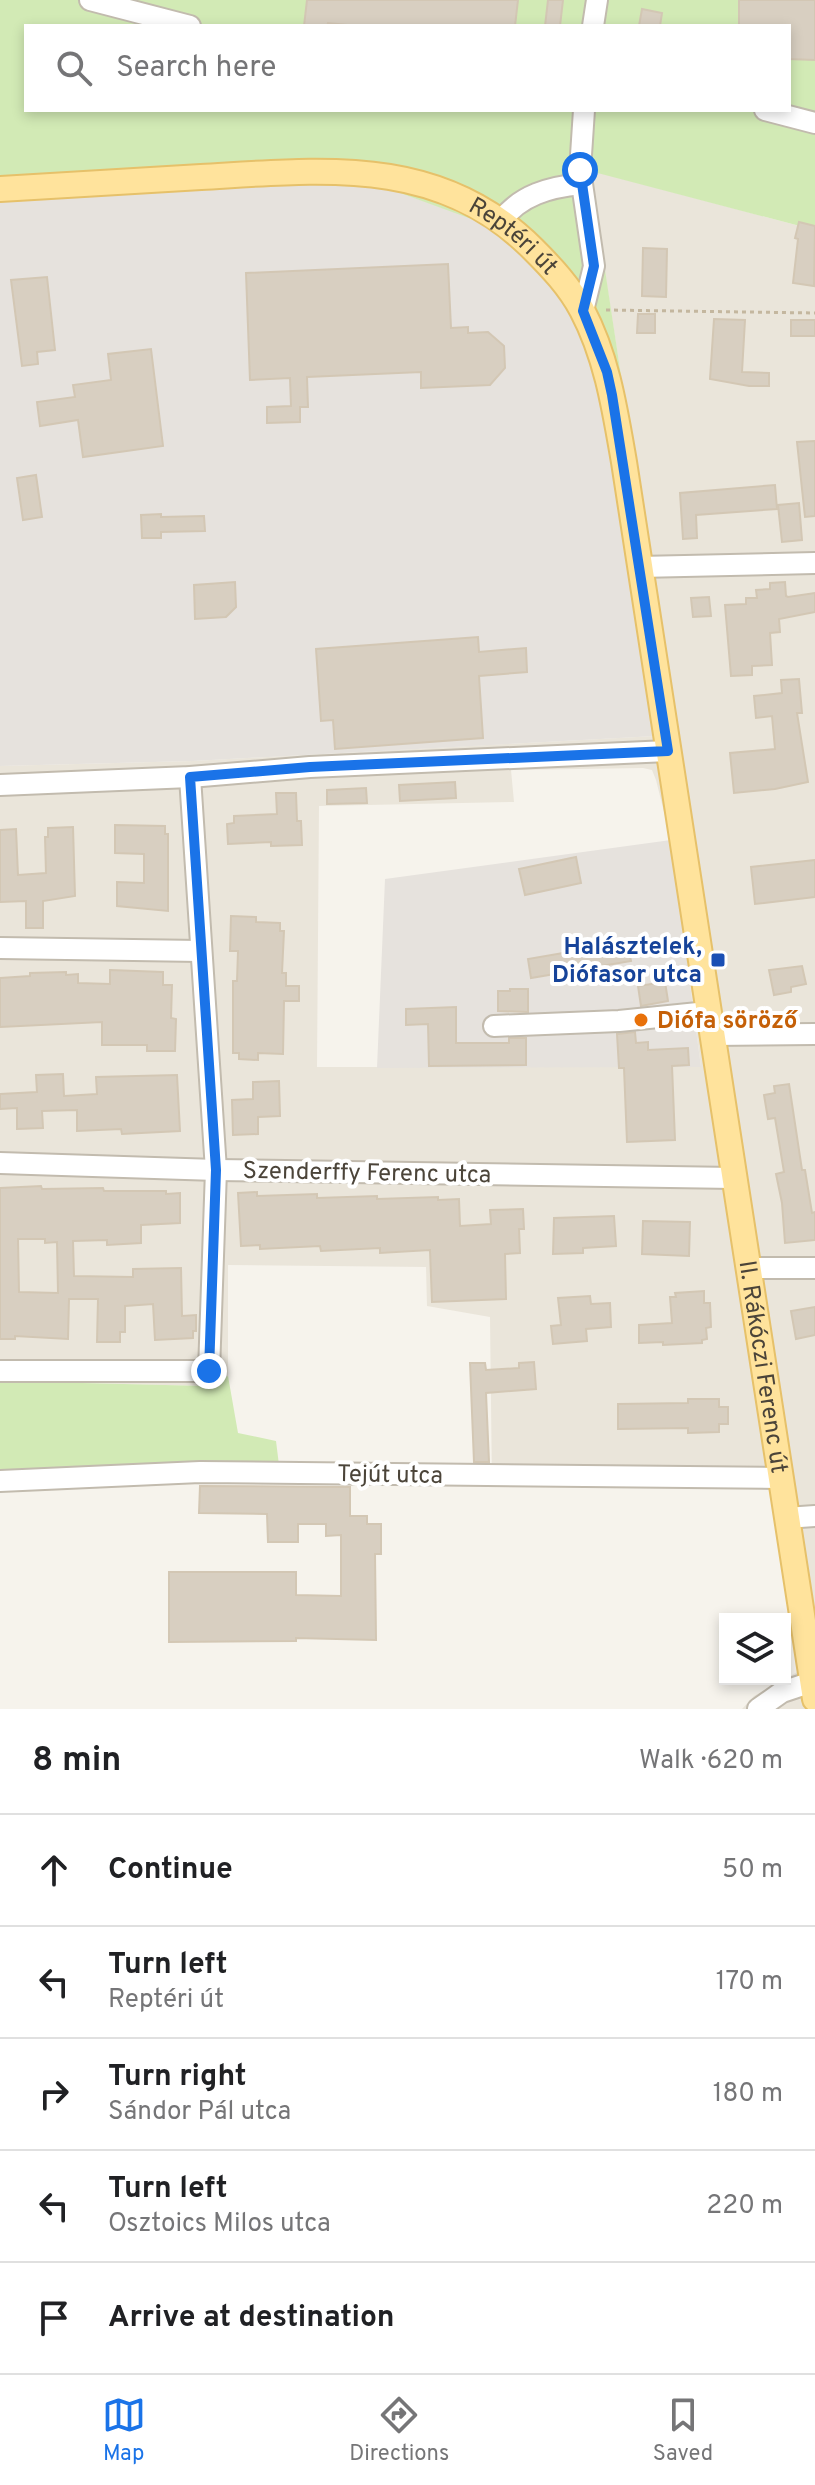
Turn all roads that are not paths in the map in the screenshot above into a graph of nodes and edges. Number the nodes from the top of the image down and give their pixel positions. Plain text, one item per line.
1 (90, 0) edge
2 (597, 0) edge
3 (182, 24) edge
4 (593, 24) edge
5 (584, 112) edge
6 (773, 112) edge
7 (815, 123) edge
8 (581, 184) junction
9 (0, 189) edge
10 (501, 221) junction
11 (594, 311) junction
12 (815, 563) edge
13 (639, 567) junction
14 (668, 751) junction
15 (190, 777) junction
16 (0, 785) edge
17 (0, 948) edge
18 (200, 951) junction
19 (710, 1024) junction
20 (494, 1026) dead end
21 (815, 1034) edge
22 (0, 1163) edge
23 (216, 1170) junction
24 (734, 1178) junction
25 (748, 1268) junction
26 (815, 1268) edge
27 (0, 1371) edge
28 (780, 1478) junction
29 (0, 1481) edge
30 (815, 1516) edge
31 (786, 1518) junction
32 (814, 1691) edge
33 (758, 1709) edge

1 - 3 street
2 - 4 street
5 - 8 street
6 - 7 street
8 - 10 street
8 - 11 street
9 - 10 main road, Reptéri út
10 - 11 main road, Reptéri út
11 - 13 main road, Reptéri út
12 - 13 street
13 - 14 main road, Reptéri út
14 - 15 street
14 - 19 main road, Reptéri út
15 - 16 street
15 - 18 street
17 - 18 street
18 - 23 street
19 - 20 street
19 - 21 street
19 - 24 main road, II. Rákóczi Ferenc út
22 - 23 street, Szenderffy Ferenc utca
23 - 24 street, Szenderffy Ferenc utca
23 - 27 street
24 - 25 main road, II. Rákóczi Ferenc út
25 - 26 street
25 - 28 main road, II. Rákóczi Ferenc út
28 - 29 street, Tejút utca
28 - 31 main road, II. Rákóczi Ferenc út
30 - 31 street
31 - 32 main road, II. Rákóczi Ferenc út
32 - 33 street

